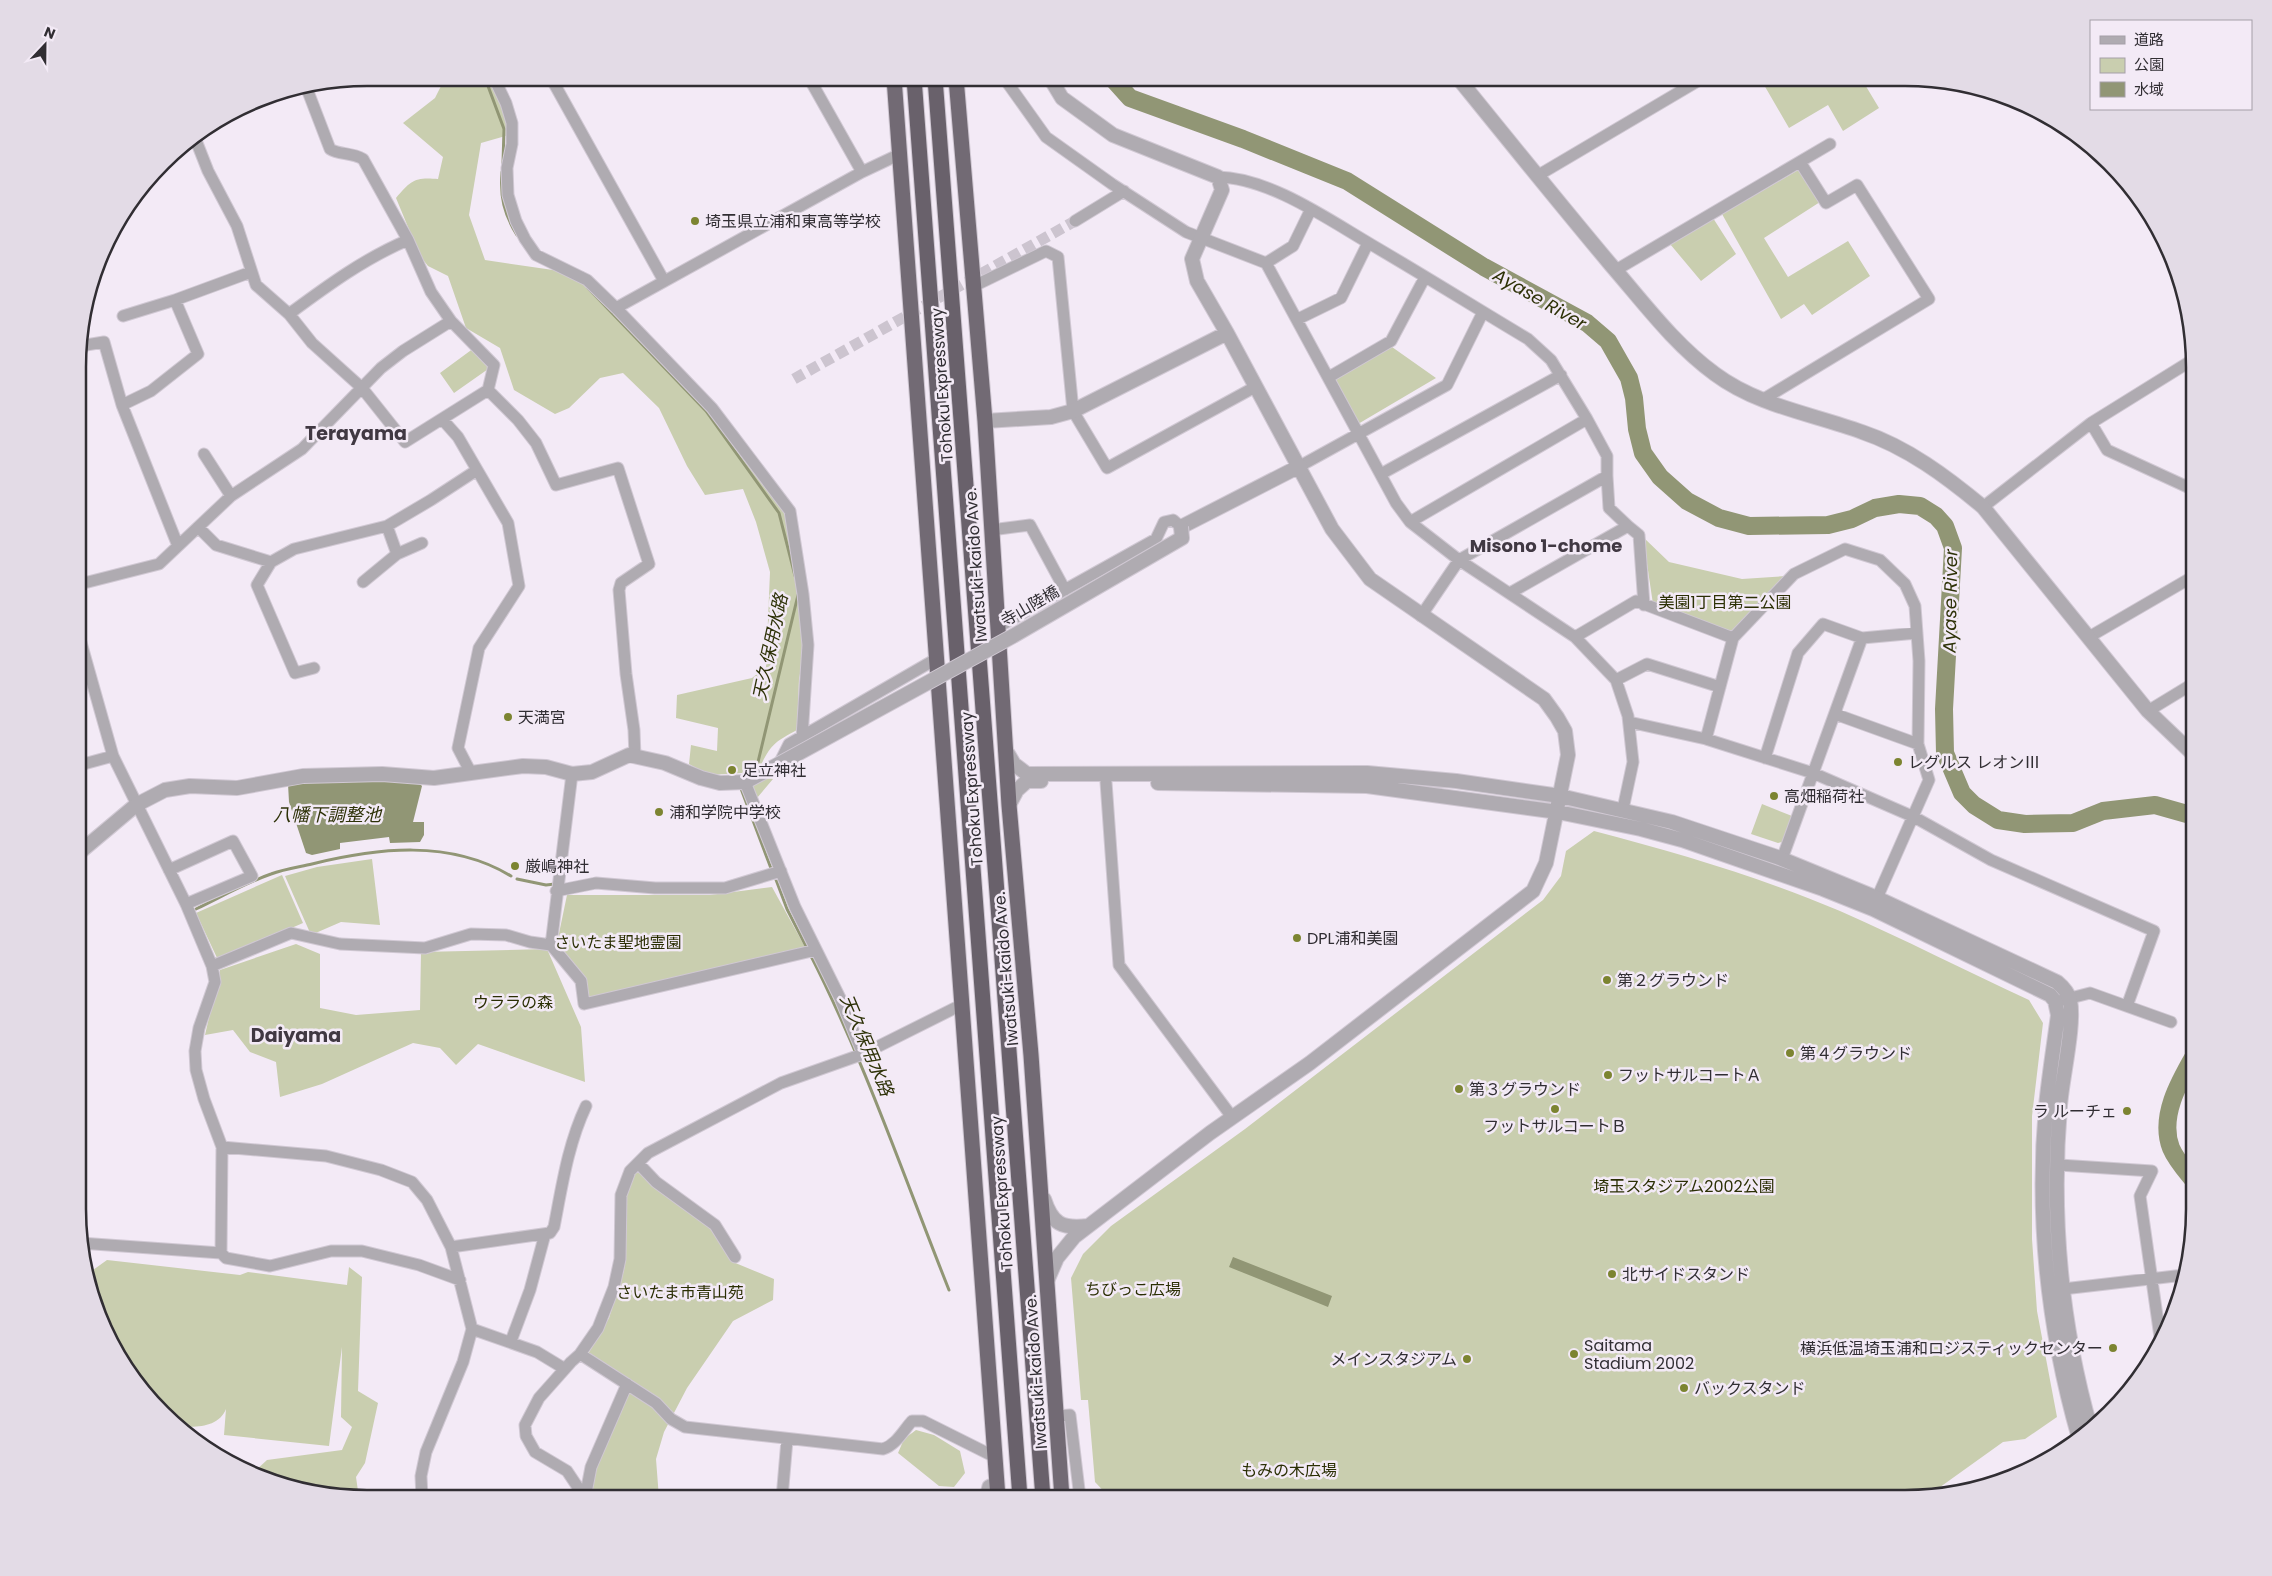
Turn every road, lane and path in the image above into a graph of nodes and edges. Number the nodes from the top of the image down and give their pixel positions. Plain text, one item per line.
1 (498, 86) edge
2 (555, 86) edge
3 (814, 86) edge
4 (894, 86) edge
5 (915, 86) edge
6 (936, 86) edge
7 (957, 86) edge
8 (1010, 86) edge
9 (1055, 86) edge
10 (1464, 86) edge
11 (1689, 86) edge
12 (308, 93) edge
13 (197, 143) edge
14 (1830, 144) dead end
15 (898, 154) junction
16 (1800, 162) junction
17 (862, 172) junction
18 (1537, 176) junction
19 (1218, 177) junction
20 (1124, 192) junction
21 (1311, 209) junction
22 (1074, 220) tunnel mouth
23 (1202, 239) junction
24 (408, 240) junction
25 (1368, 243) junction
26 (1266, 263) junction
27 (1616, 270) junction
28 (251, 272) junction
29 (1426, 277) junction
30 (664, 281) junction
31 (972, 287) junction
32 (176, 300) junction
33 (616, 308) junction
34 (1484, 312) junction
35 (289, 314) junction
36 (123, 316) dead end
37 (1298, 319) junction
38 (451, 321) junction
39 (1227, 333) junction
40 (87, 345) edge
41 (2186, 364) edge
42 (1561, 375) junction
43 (1329, 377) junction
44 (1255, 387) junction
45 (362, 388) junction
46 (488, 390) junction
47 (1762, 400) junction
48 (122, 405) junction
49 (1073, 411) junction
50 (1587, 418) junction
51 (442, 420) junction
52 (985, 421) junction
53 (2091, 423) junction
54 (1358, 434) junction
55 (204, 454) dead end
56 (1300, 466) junction
57 (476, 470) junction
58 (1381, 474) junction
59 (1607, 476) junction
60 (2186, 486) edge
61 (231, 496) junction
62 (1983, 507) junction
63 (1410, 522) junction
64 (387, 526) junction
65 (1628, 526) junction
66 (198, 527) junction
67 (1180, 527) junction
68 (990, 530) junction
69 (422, 543) dead end
70 (178, 546) junction
71 (397, 554) junction
72 (1459, 560) junction
73 (271, 562) junction
74 (2186, 581) edge
75 (86, 582) edge
76 (363, 582) dead end
77 (1065, 590) junction
78 (1510, 593) junction
79 (1644, 605) junction
80 (1421, 616) junction
81 (998, 627) junction
82 (1917, 632) junction
83 (1575, 636) junction
84 (2089, 637) junction
85 (1733, 638) junction
86 (1862, 638) junction
87 (936, 659) junction
88 (86, 660) edge
89 (314, 668) dead end
90 (1616, 680) junction
91 (1720, 687) junction
92 (2186, 688) edge
93 (2148, 711) junction
94 (1834, 714) junction
95 (1629, 722) junction
96 (802, 737) junction
97 (1706, 739) junction
98 (1918, 744) junction
99 (2186, 747) edge
100 (1005, 749) junction
101 (113, 756) junction
102 (635, 757) junction
103 (1765, 758) junction
104 (86, 763) edge
105 (779, 764) junction
106 (471, 773) junction
107 (1813, 773) junction
108 (572, 774) junction
109 (745, 782) junction
110 (1106, 782) junction
111 (1560, 796) junction
112 (136, 805) junction
113 (1009, 805) junction
114 (1623, 809) junction
115 (1558, 812) junction
116 (1914, 817) junction
117 (86, 847) edge
118 (1782, 859) junction
119 (170, 870) junction
120 (781, 871) junction
121 (556, 890) junction
122 (1877, 898) junction
123 (189, 910) junction
124 (551, 945) junction
125 (816, 950) junction
126 (212, 966) junction
127 (2062, 1000) junction
128 (962, 1005) junction
129 (2127, 1006) junction
130 (2172, 1022) dead end
131 (863, 1054) junction
132 (586, 1106) dead end
133 (1232, 1117) junction
134 (222, 1147) junction
135 (638, 1163) junction
136 (2059, 1165) junction
137 (1040, 1188) junction
138 (1088, 1226) junction
139 (545, 1234) junction
140 (89, 1244) edge
141 (451, 1247) junction
142 (221, 1253) junction
143 (734, 1257) dead end
144 (2177, 1276) edge
145 (2152, 1279) junction
146 (460, 1280) junction
147 (1047, 1281) junction
148 (2063, 1289) junction
149 (472, 1329) junction
150 (2159, 1329) edge
151 (511, 1341) junction
152 (580, 1354) junction
153 (565, 1369) junction
154 (627, 1384) junction
155 (1056, 1416) junction
156 (2089, 1421) edge
157 (2076, 1432) edge
158 (787, 1440) junction
159 (995, 1457) junction
160 (997, 1480) junction
161 (422, 1490) edge
162 (580, 1490) edge
163 (587, 1490) edge
164 (783, 1490) edge
165 (987, 1490) edge
166 (998, 1490) edge
167 (1019, 1490) edge
168 (1042, 1490) edge
169 (1061, 1490) edge
170 (1079, 1490) edge

1 - 33 street
2 - 30 street
3 - 17 street
4 - 15 highway
5 - 167 highway, Tohoku Expressway
6 - 168 highway, Tohoku Expressway
7 - 31 highway, Iwatsuki-kaido Ave.
8 - 20 street
9 - 19 street
10 - 18 street
11 - 18 street
12 - 24 street
13 - 28 street
14 - 16 street
15 - 17 street
15 - 87 highway
16 - 27 street
16 - 47 street
17 - 30 street
18 - 27 street
19 - 21 street
19 - 23 street
20 - 22 street
20 - 23 street
21 - 25 street
21 - 26 street
23 - 26 street
23 - 39 street
24 - 35 street
24 - 38 street
25 - 29 street
25 - 37 street
26 - 37 street
27 - 47 street
28 - 32 street
28 - 35 street
29 - 34 street
29 - 43 street
30 - 33 street
31 - 49 street
31 - 52 highway, Iwatsuki-kaido Ave.
32 - 36 street
32 - 48 street
33 - 96 street
34 - 42 street
34 - 54 street
35 - 45 street
37 - 43 street
38 - 45 street
38 - 46 street
39 - 44 street
39 - 49 street
40 - 48 street
41 - 53 street
42 - 50 street
42 - 58 street
43 - 54 street
44 - 49 street
44 - 56 street
45 - 51 street
45 - 61 street
46 - 51 street
46 - 102 street
47 - 62 street
48 - 70 street
49 - 52 street
50 - 59 street
50 - 63 street
51 - 57 street
52 - 68 highway, Iwatsuki-kaido Ave.
53 - 60 street
53 - 62 street
54 - 56 street
54 - 58 street
55 - 61 street
56 - 67 street
56 - 80 street
57 - 64 street
57 - 106 street
58 - 63 street
59 - 65 street
59 - 72 street
61 - 66 street
62 - 84 street
63 - 72 street
64 - 71 street
64 - 73 street
65 - 78 street
65 - 79 street
66 - 70 street
66 - 73 street
67 - 77 street
67 - 105 street, 寺山陸橋, bridge
68 - 77 street
68 - 81 highway, Iwatsuki-kaido Ave.
69 - 71 street
70 - 75 street
71 - 76 street
72 - 78 street
72 - 80 street
73 - 89 street
74 - 84 street
77 - 81 street
78 - 83 street
79 - 83 street
79 - 85 street
80 - 111 street
81 - 100 highway, Iwatsuki-kaido Ave.
82 - 85 street
82 - 86 street
82 - 98 street
83 - 90 street
84 - 93 street
85 - 91 street
86 - 94 street
86 - 103 street
87 - 96 street
87 - 128 highway
88 - 101 street
90 - 91 street
90 - 95 street
91 - 97 street
92 - 93 street
93 - 99 street
94 - 98 street
94 - 107 street
95 - 97 street
95 - 114 street
96 - 105 street
97 - 103 street
98 - 116 street
100 - 111 street
100 - 113 highway, Iwatsuki-kaido Ave.
101 - 104 street
101 - 112 street
102 - 108 street
102 - 109 street
103 - 107 street
105 - 109 street
106 - 108 street
106 - 112 street
107 - 116 street
107 - 118 street
108 - 121 street
109 - 120 street
110 - 113 street
110 - 115 street
110 - 133 street
111 - 114 street
111 - 115 street
112 - 117 street
112 - 119 street
113 - 137 highway, Iwatsuki-kaido Ave.
114 - 118 street
115 - 127 street
115 - 133 street
116 - 122 street
116 - 129 street
118 - 122 street
119 - 123 street
119 - 123 street
120 - 121 street
120 - 125 street
121 - 124 street
122 - 127 street
123 - 126 street
124 - 125 street
124 - 126 street
125 - 131 street
126 - 134 street
127 - 129 street
127 - 136 street
127 - 157 street
128 - 131 street
128 - 159 highway
129 - 130 street
131 - 135 street
132 - 139 street
133 - 138 street
134 - 141 street
134 - 142 street
135 - 143 street
135 - 152 street
136 - 145 street
136 - 148 street
137 - 138 street
137 - 147 highway, Iwatsuki-kaido Ave.
138 - 147 street
139 - 141 street
139 - 151 street
140 - 142 street
141 - 146 street
142 - 146 street
144 - 145 street
145 - 148 street
145 - 150 street
146 - 149 street
147 - 155 highway, Iwatsuki-kaido Ave.
148 - 156 street
149 - 151 street
149 - 161 street
151 - 153 street
152 - 153 street
152 - 154 street
153 - 162 street
154 - 158 street
154 - 163 street
155 - 169 highway, Iwatsuki-kaido Ave.
155 - 170 street
158 - 159 street
158 - 164 street
159 - 160 highway
160 - 165 street
160 - 166 highway

